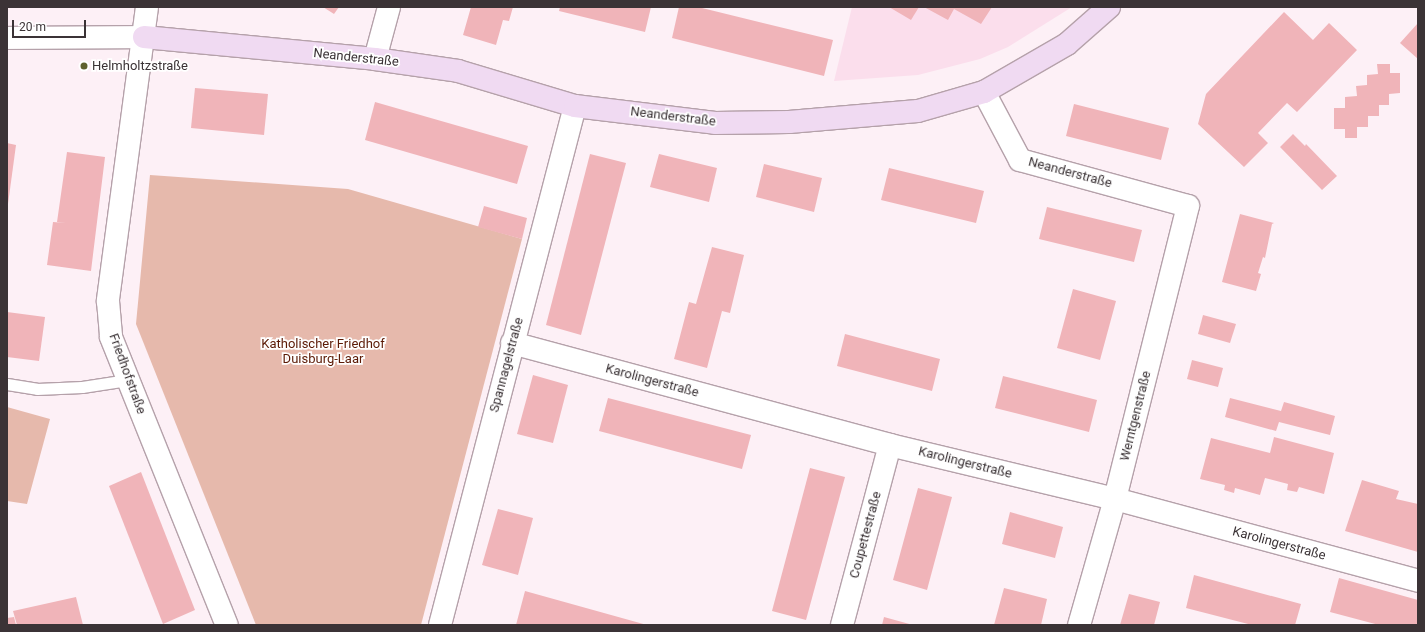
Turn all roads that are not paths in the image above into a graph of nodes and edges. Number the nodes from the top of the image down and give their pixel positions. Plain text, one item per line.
1 (147, 7) edge
2 (390, 7) edge
3 (1109, 7) edge
4 (144, 37) junction
5 (7, 38) edge
6 (375, 59) junction
7 (984, 92) junction
8 (575, 106) junction
9 (1188, 206) joint
10 (512, 343) junction
11 (127, 380) junction
12 (7, 384) edge
13 (890, 445) junction
14 (1114, 499) junction
15 (1418, 581) edge
16 (227, 625) edge
17 (440, 625) edge
18 (842, 625) edge
19 (1079, 625) edge

1 - 4 street
2 - 6 street
3 - 7 street
4 - 5 street
4 - 6 street, Neanderstraße
4 - 11 street, Friedhofstraße
6 - 8 street, Neanderstraße
7 - 8 street, Neanderstraße
7 - 9 street, Neanderstraße
8 - 10 street, Spannagelstraße
9 - 14 street, Werntgenstraße
10 - 13 street, Karolingerstraße
10 - 17 street, Spannagelstraße
11 - 12 lane
11 - 16 street, Friedhofstraße
13 - 14 street, Karolingerstraße
13 - 18 street, Coupettestraße
14 - 15 street, Karolingerstraße
14 - 19 street, Werntgenstraße

